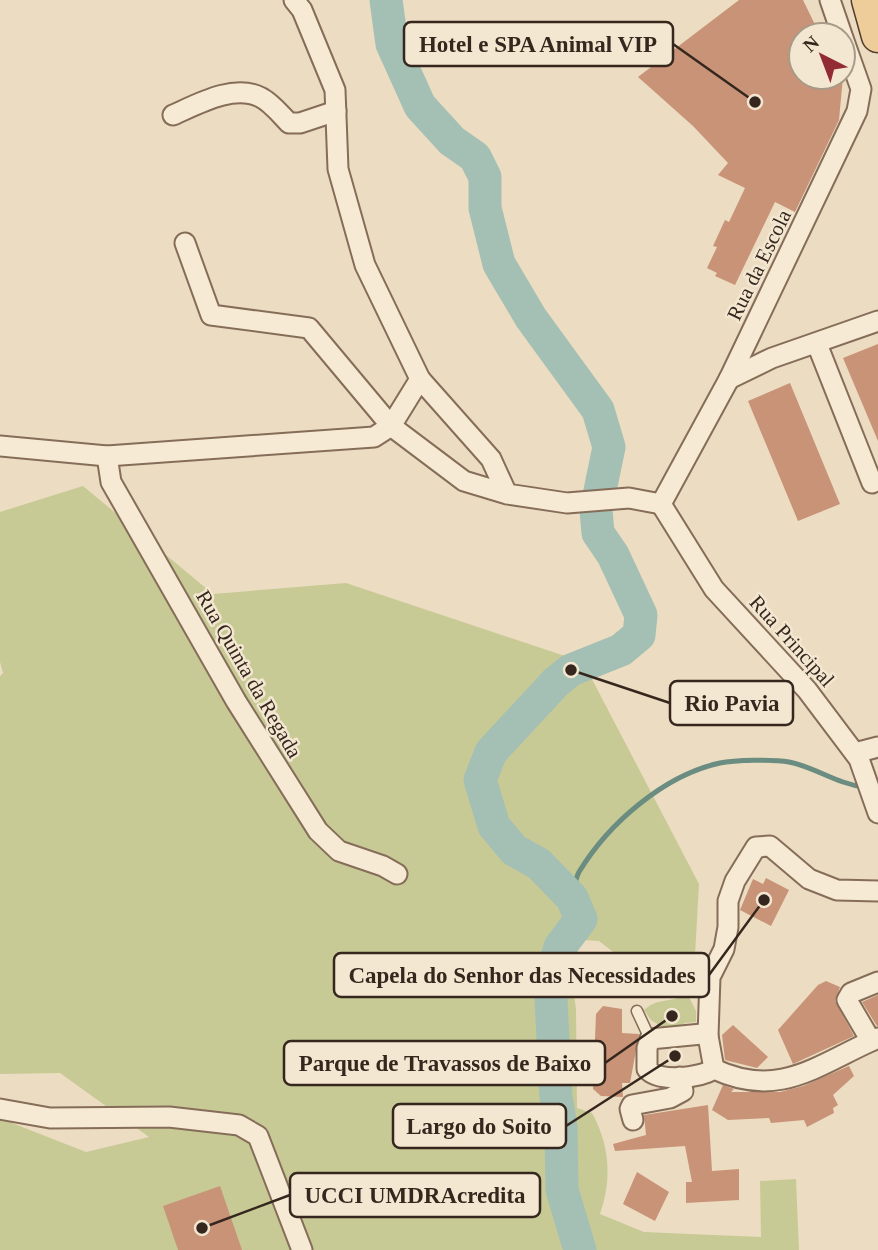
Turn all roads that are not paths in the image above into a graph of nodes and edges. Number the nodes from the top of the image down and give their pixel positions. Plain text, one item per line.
1 (294, 0) edge
2 (830, 0) edge
3 (868, 0) edge
4 (837, 21) edge
5 (878, 36) edge
6 (857, 78) edge
7 (335, 111) junction
8 (173, 115) dead end
9 (185, 243) dead end
10 (878, 321) edge
11 (817, 344) junction
12 (420, 379) junction
13 (729, 379) junction
14 (391, 426) junction
15 (0, 446) edge
16 (107, 456) junction
17 (872, 483) dead end
18 (507, 494) junction
19 (662, 504) junction
20 (878, 747) edge
21 (855, 753) junction
22 (876, 807) edge
23 (397, 874) dead end
24 (878, 891) edge
25 (878, 982) edge
26 (637, 1011) dead end
27 (708, 1036) junction
28 (650, 1039) junction
29 (875, 1040) edge
30 (714, 1069) junction
31 (680, 1077) junction
32 (0, 1109) edge
33 (633, 1120) dead end
34 (302, 1250) edge

1 - 7 street
2 - 4 street, Rua da Escola
3 - 5 main road
6 - 13 street, Rua da Escola
7 - 8 street
7 - 12 street
9 - 14 street
10 - 11 street
11 - 13 street
11 - 17 street
12 - 14 street
12 - 18 street
13 - 19 street, Rua da Escola
14 - 16 street
14 - 18 street
15 - 16 street
16 - 23 street, Rua Quinta da Regada
18 - 19 street
19 - 21 street, Rua Principal
20 - 21 street
21 - 22 street, Rua Principal
24 - 27 street
25 - 29 street
26 - 28 lane
27 - 28 street
27 - 30 street
28 - 31 street
29 - 30 street
30 - 31 street
31 - 33 street
32 - 34 street

